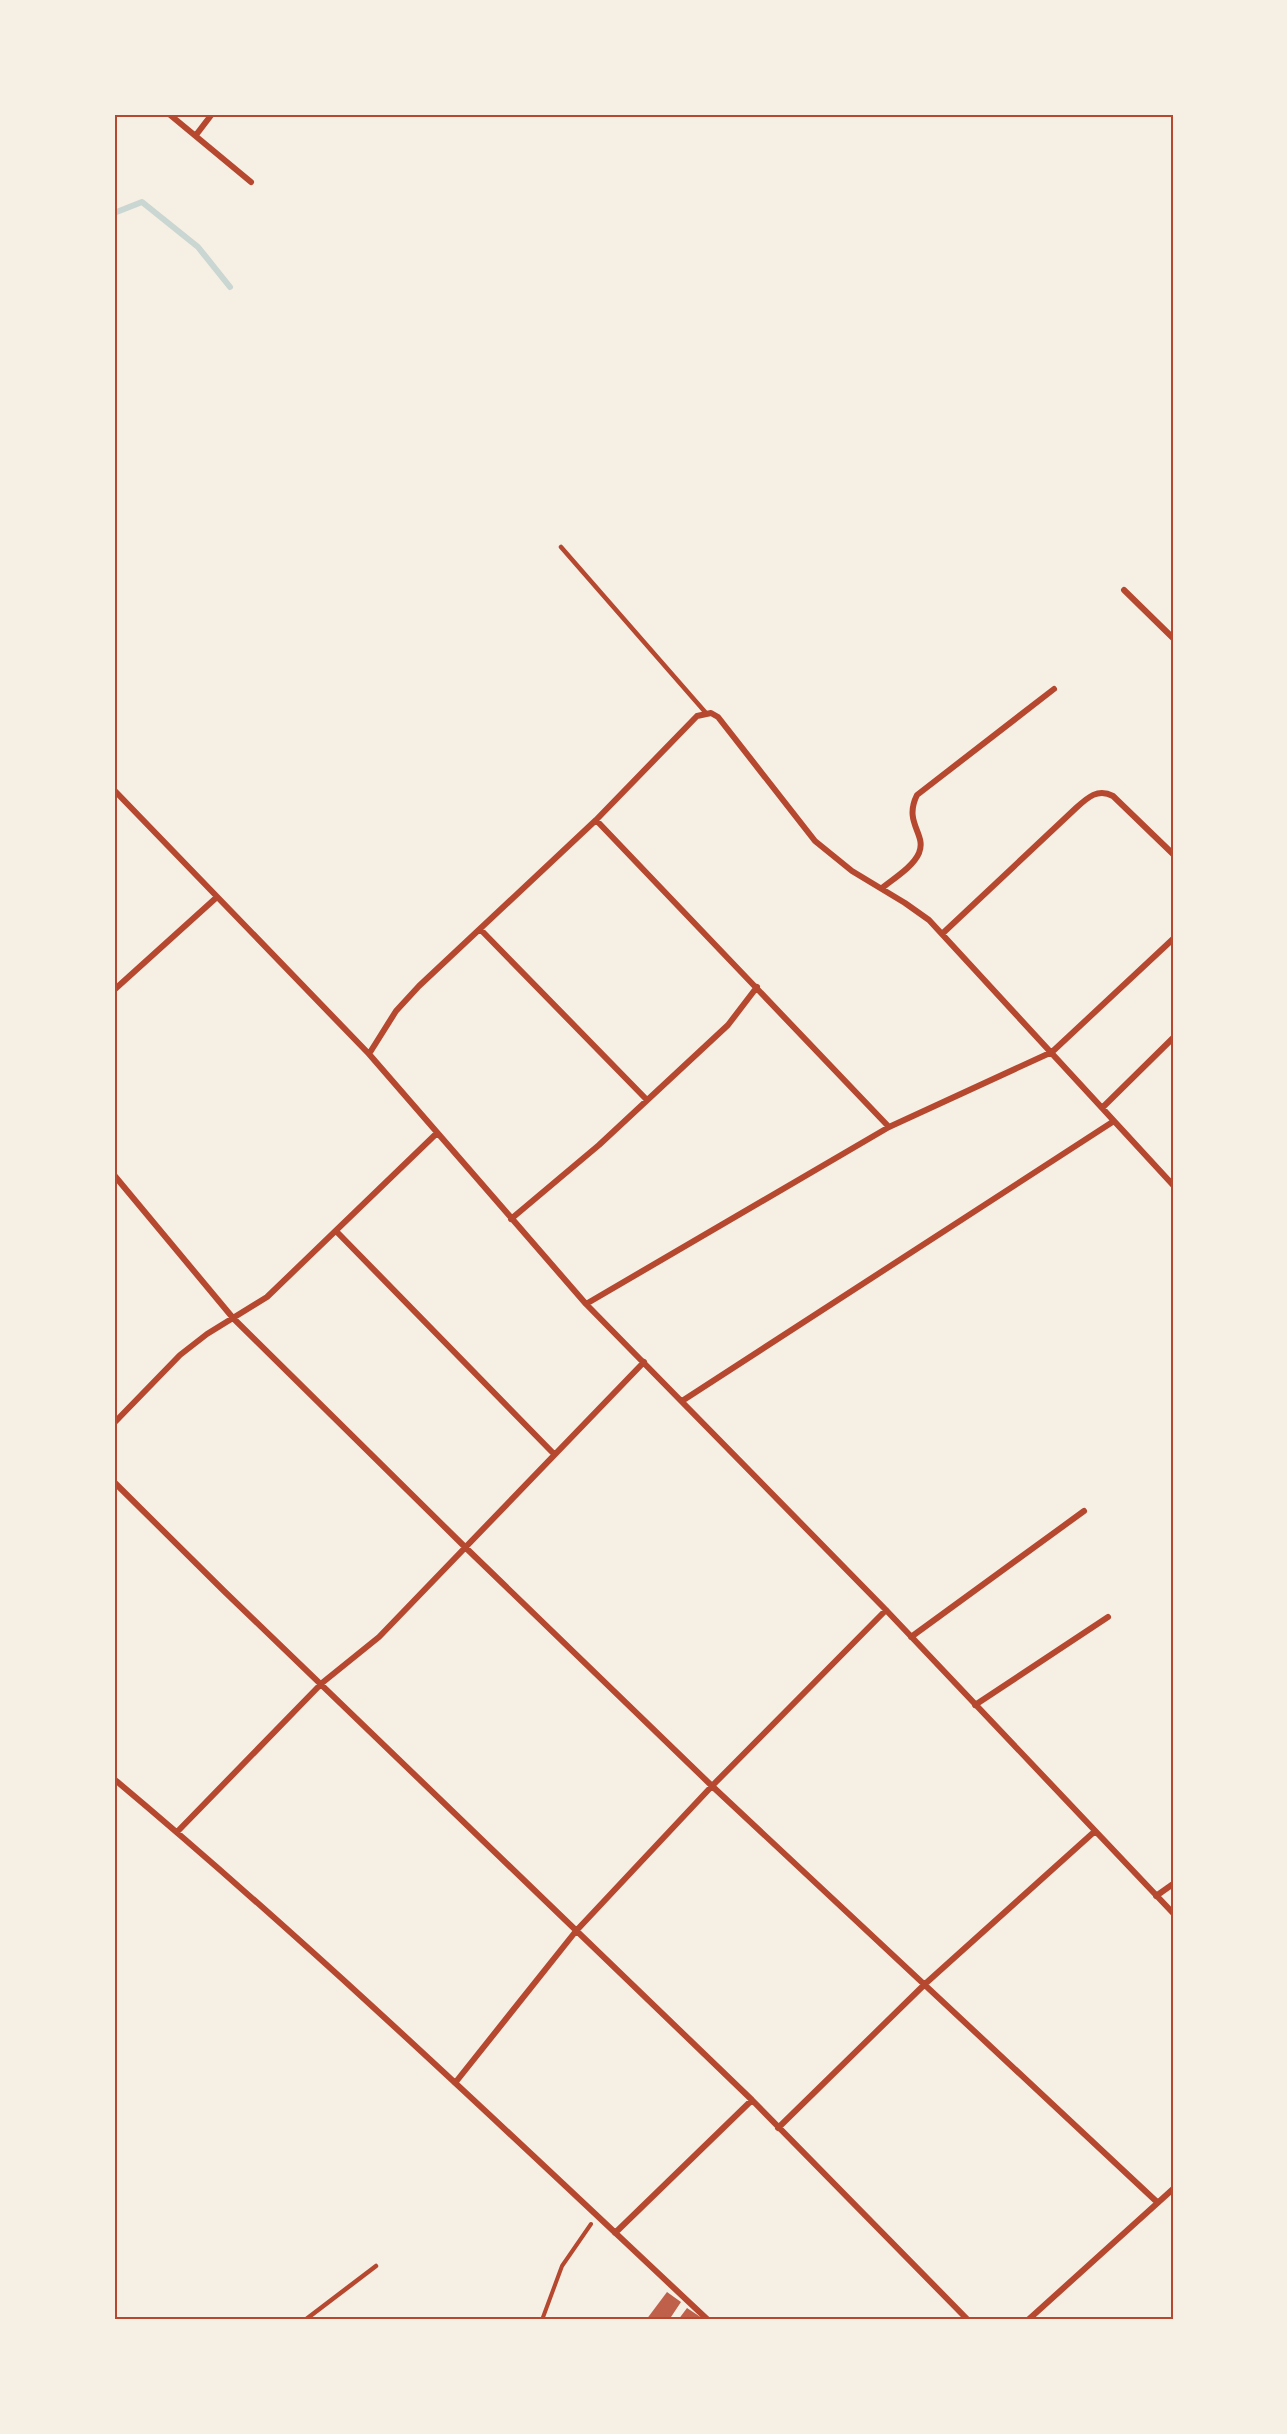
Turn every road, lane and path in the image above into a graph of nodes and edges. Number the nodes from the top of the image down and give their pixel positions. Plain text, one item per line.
1 (169, 114) edge
2 (212, 114) edge
3 (196, 135) junction
4 (251, 182) dead end
5 (561, 547) dead end
6 (1124, 590) dead end
7 (1173, 638) edge
8 (1054, 689) dead end
9 (706, 713) junction
10 (114, 790) edge
11 (596, 820) junction
12 (1173, 854) edge
13 (882, 888) junction
14 (217, 897) junction
15 (480, 929) junction
16 (942, 934) junction
17 (1173, 939) edge
18 (757, 987) junction
19 (114, 990) edge
20 (1173, 1038) edge
21 (1052, 1052) junction
22 (369, 1054) junction
23 (647, 1100) junction
24 (1102, 1108) junction
25 (1114, 1121) junction
26 (889, 1127) junction
27 (437, 1133) junction
28 (114, 1175) edge
29 (1173, 1185) edge
30 (511, 1219) junction
31 (336, 1231) junction
32 (586, 1304) junction
33 (233, 1318) junction
34 (644, 1362) junction
35 (682, 1401) junction
36 (114, 1423) edge
37 (554, 1455) junction
38 (114, 1482) edge
39 (1084, 1511) dead end
40 (465, 1547) junction
41 (886, 1610) junction
42 (1108, 1617) dead end
43 (911, 1637) junction
44 (322, 1683) junction
45 (975, 1705) junction
46 (114, 1779) edge
47 (712, 1786) junction
48 (177, 1832) junction
49 (1094, 1832) junction
50 (1173, 1884) edge
51 (1156, 1896) junction
52 (1173, 1913) edge
53 (576, 1931) junction
54 (925, 1984) junction
55 (455, 2083) junction
56 (752, 2100) junction
57 (778, 2128) junction
58 (1173, 2189) edge
59 (1157, 2202) junction
60 (597, 2216) junction
61 (615, 2233) junction
62 (376, 2266) dead end
63 (305, 2320) edge
64 (542, 2320) edge
65 (708, 2320) edge
66 (968, 2320) edge
67 (1028, 2320) edge

1 - 3 street
2 - 3 street
3 - 4 street
5 - 9 lane
6 - 7 street
8 - 13 street
9 - 11 street
9 - 13 street
10 - 14 street
11 - 15 street
11 - 18 street
12 - 16 street
13 - 16 street
14 - 19 street
14 - 22 street
15 - 22 street
15 - 23 street
16 - 21 street
17 - 21 street
18 - 23 street
18 - 26 street
20 - 24 street
21 - 24 street
21 - 26 street
22 - 27 street
23 - 30 street
24 - 25 street
25 - 29 street
25 - 35 street
26 - 32 street
27 - 30 street
27 - 31 street
28 - 33 street
30 - 32 street
31 - 33 street
31 - 37 street
32 - 34 street
33 - 36 street
33 - 40 street
34 - 35 street
34 - 37 street
35 - 41 street
37 - 40 street
38 - 44 street
39 - 43 street
40 - 44 street
40 - 47 street
41 - 43 street
41 - 47 street
42 - 45 street
43 - 45 street
44 - 48 street
44 - 53 street
45 - 49 street
46 - 48 street
47 - 53 street
47 - 54 street
48 - 55 street
49 - 51 street
49 - 54 street
50 - 51 street
51 - 52 street
53 - 55 street
53 - 56 street
54 - 57 street
54 - 59 street
55 - 60 street
56 - 57 street
56 - 61 street
57 - 66 street
58 - 59 street
59 - 67 street
60 - 61 street
60 - 64 path
61 - 65 street
62 - 63 lane

